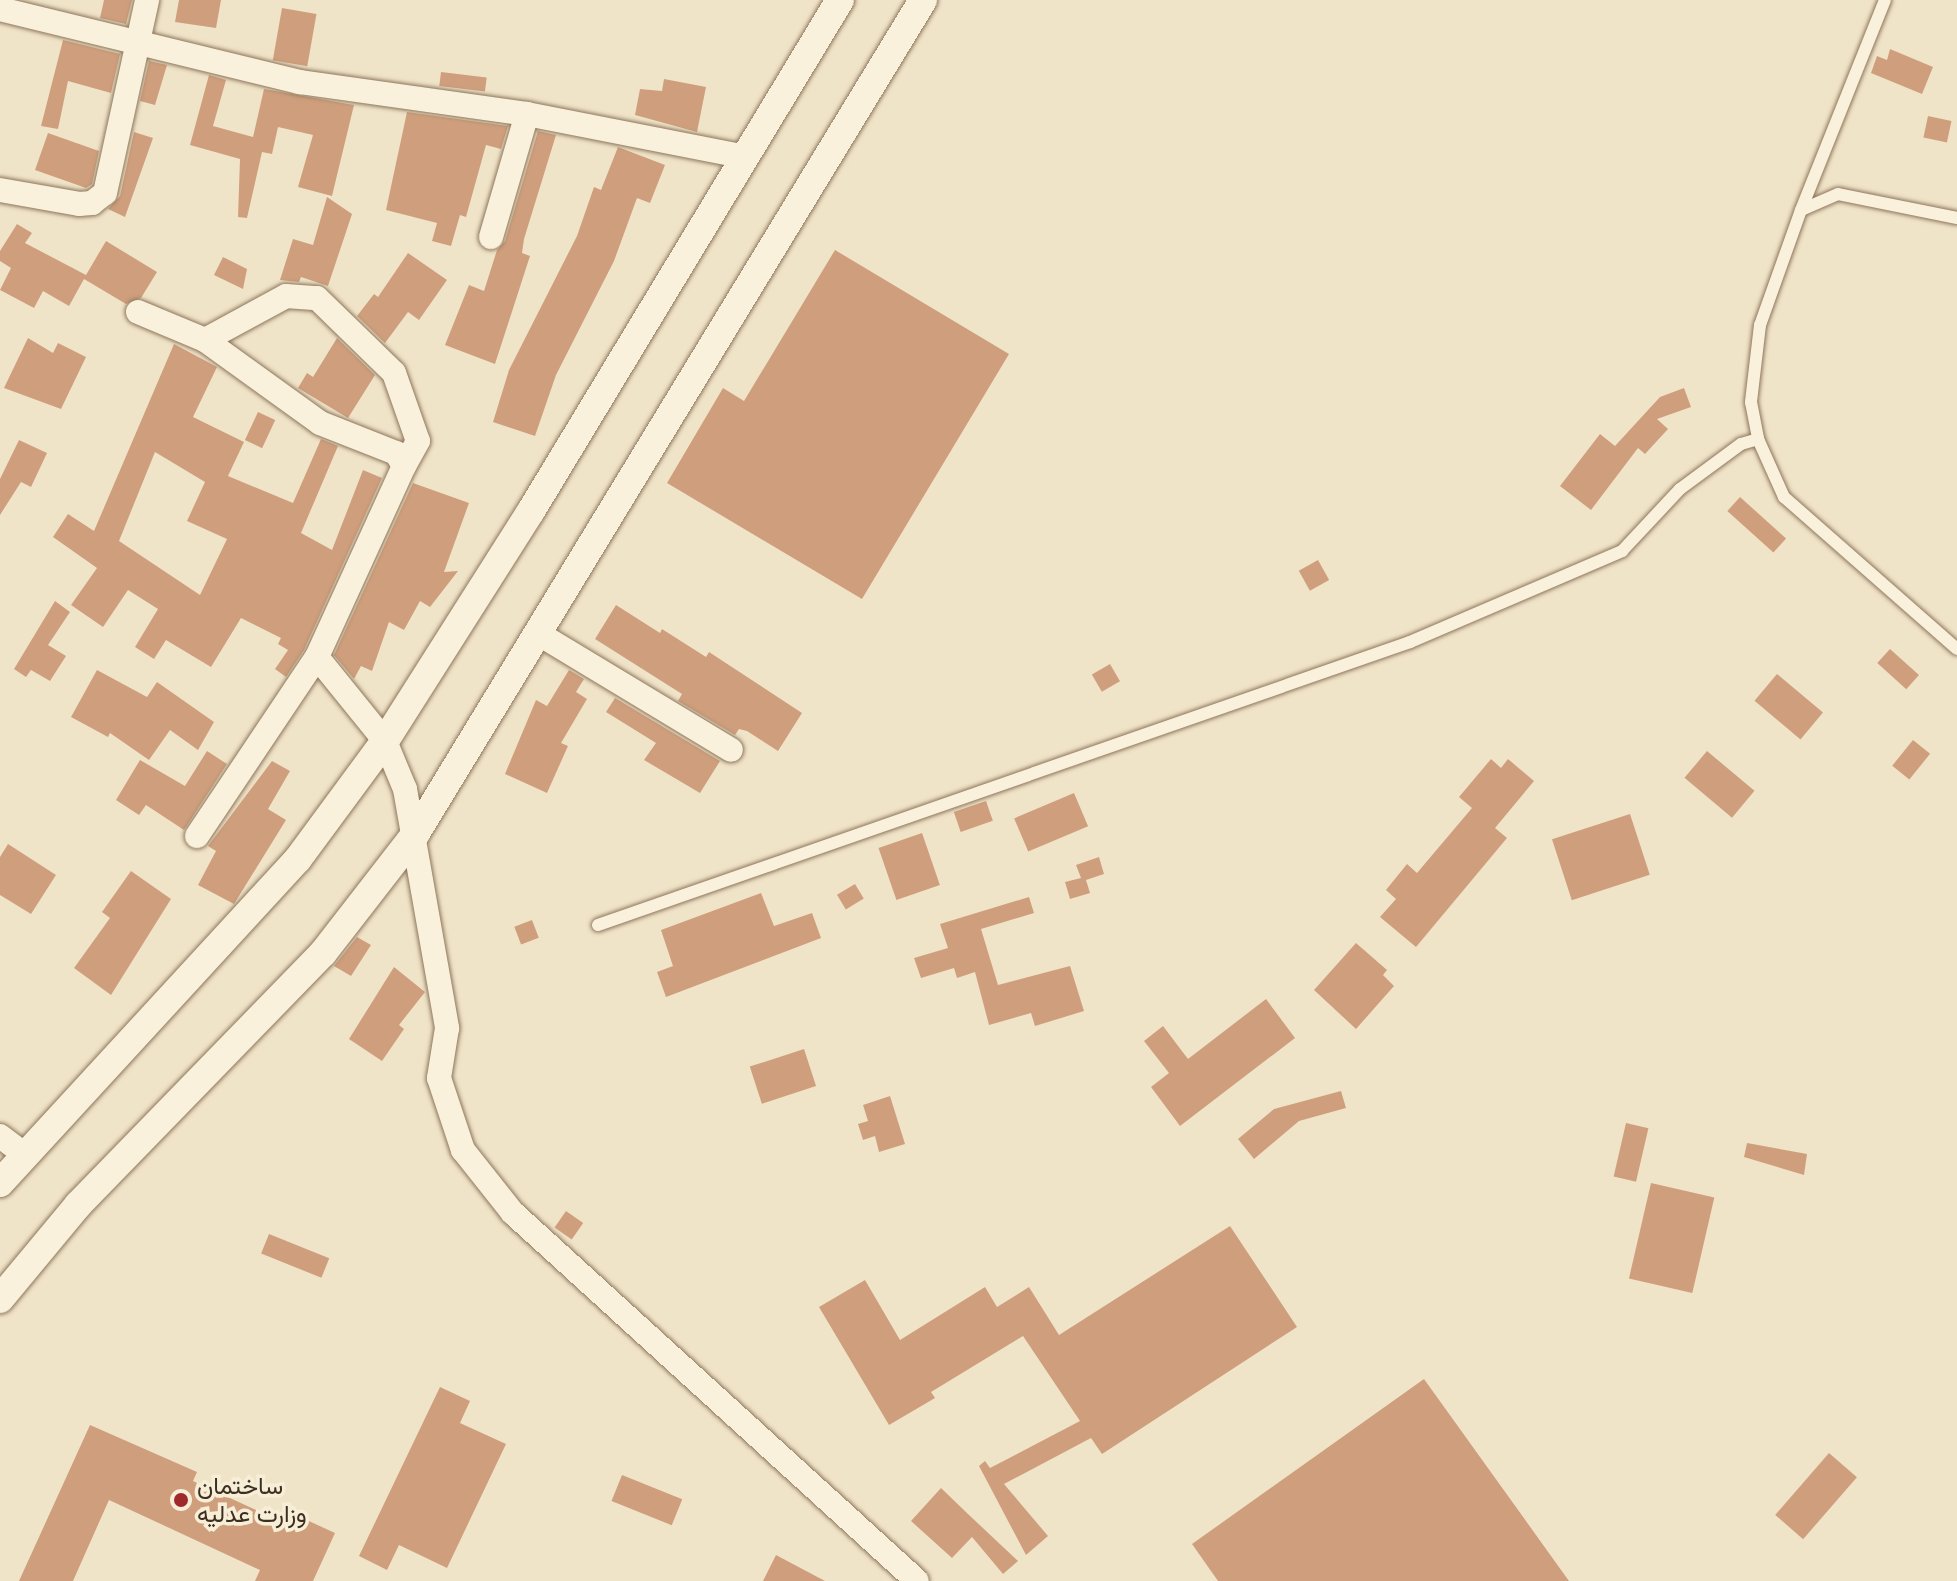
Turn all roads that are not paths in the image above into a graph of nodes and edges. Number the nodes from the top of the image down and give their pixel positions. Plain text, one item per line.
1 (147, 0) edge
2 (840, 0) edge
3 (923, 0) edge
4 (1885, 0) edge
5 (0, 9) edge
6 (140, 42) junction
7 (527, 114) junction
8 (742, 156) junction
9 (0, 190) edge
10 (1801, 210) junction
11 (1957, 218) edge
12 (491, 237) dead end
13 (138, 312) dead end
14 (205, 340) junction
15 (1758, 439) junction
16 (404, 466) junction
17 (539, 634) junction
18 (1957, 649) edge
19 (317, 657) junction
20 (385, 741) junction
21 (731, 750) dead end
22 (416, 833) junction
23 (197, 836) dead end
24 (598, 925) dead end
25 (0, 1136) edge
26 (24, 1154) junction
27 (0, 1183) edge
28 (0, 1299) edge
29 (917, 1581) edge

1 - 6 street
2 - 8 street
3 - 17 street
4 - 10 lane
5 - 6 street
6 - 7 street
6 - 9 street
7 - 8 street
7 - 12 street
8 - 20 street
10 - 11 lane
10 - 15 lane
13 - 14 street
14 - 16 street
14 - 16 street
15 - 18 lane
15 - 24 lane
16 - 19 street
17 - 21 street
17 - 22 street
19 - 20 street
19 - 23 street
20 - 22 street
20 - 26 street
22 - 28 street
22 - 29 street
25 - 26 street
26 - 27 street

